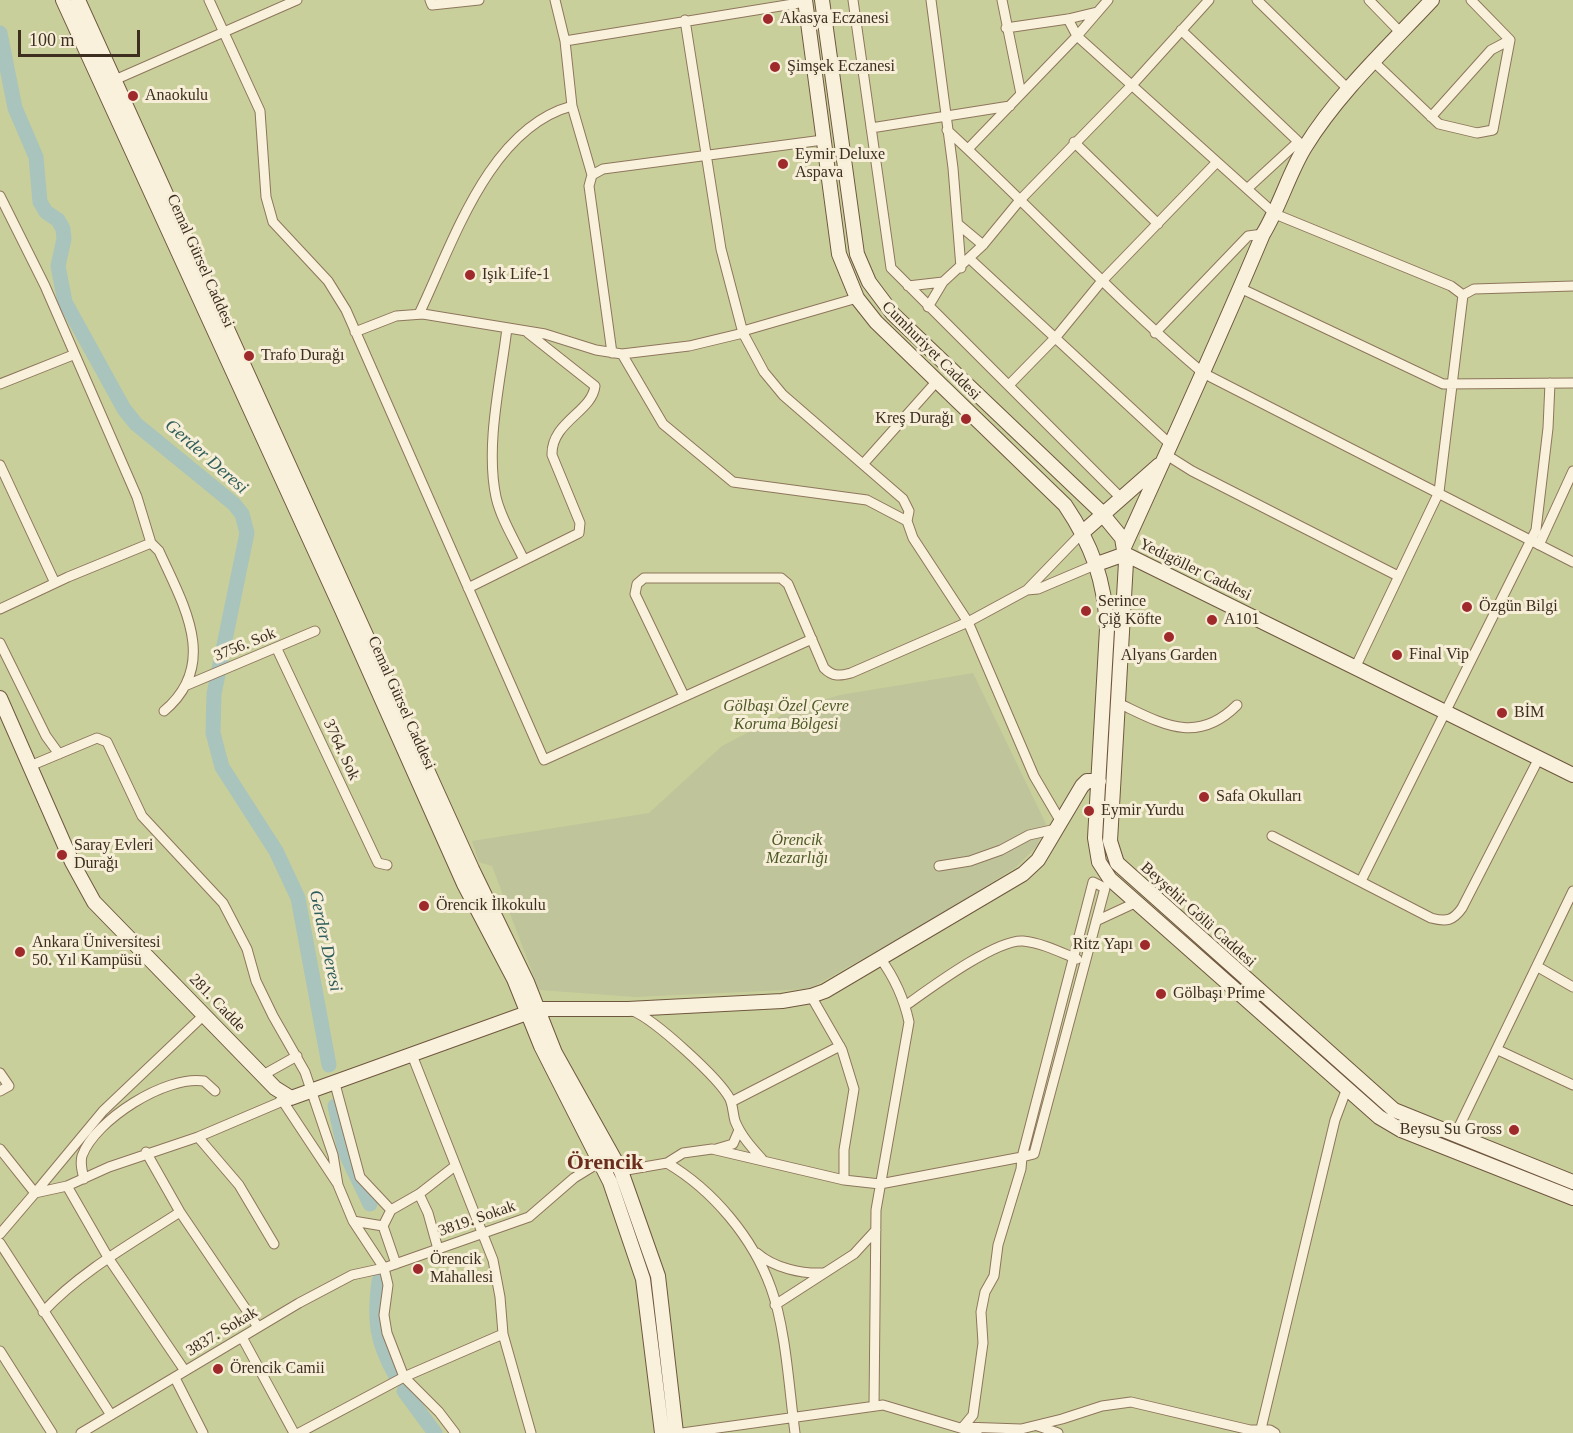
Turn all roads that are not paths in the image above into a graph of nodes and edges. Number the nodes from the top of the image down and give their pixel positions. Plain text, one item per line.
1 (63, 0) edge
2 (78, 0) edge
3 (209, 0) edge
4 (297, 0) edge
5 (430, 0) edge
6 (479, 0) edge
7 (555, 0) edge
8 (804, 0) edge
9 (822, 0) edge
10 (853, 0) edge
11 (931, 0) edge
12 (1002, 0) edge
13 (1108, 0) edge
14 (1209, 0) edge
15 (1257, 0) edge
16 (1369, 0) edge
17 (1432, 0) edge
18 (1471, 0) edge
19 (1097, 12) junction
20 (685, 20) junction
21 (1068, 20) junction
22 (1006, 28) junction
23 (223, 30) junction
24 (1181, 30) junction
25 (1401, 33) junction
26 (1077, 36) junction
27 (1510, 40) junction
28 (565, 41) junction
29 (1374, 62) junction
30 (108, 83) junction
31 (1133, 84) junction
32 (1348, 89) junction
33 (1021, 94) junction
34 (573, 106) junction
35 (1010, 106) junction
36 (945, 117) junction
37 (1431, 117) junction
38 (871, 128) junction
39 (947, 130) junction
40 (823, 140) junction
41 (1074, 142) junction
42 (1301, 145) junction
43 (968, 149) junction
44 (708, 155) junction
45 (1216, 163) junction
46 (592, 175) junction
47 (1248, 188) junction
48 (0, 196) edge
49 (1020, 200) junction
50 (1275, 214) junction
51 (1158, 224) junction
52 (959, 225) junction
53 (1263, 234) junction
54 (983, 245) junction
55 (970, 259) junction
56 (961, 268) junction
57 (943, 282) junction
58 (1101, 282) junction
59 (908, 286) junction
60 (1573, 286) edge
61 (1240, 288) junction
62 (1463, 295) junction
63 (857, 298) junction
64 (928, 307) junction
65 (419, 314) junction
66 (507, 327) junction
67 (355, 332) junction
68 (527, 332) junction
69 (743, 332) junction
70 (1155, 333) junction
71 (1056, 337) junction
72 (612, 353) junction
73 (622, 354) junction
74 (74, 355) junction
75 (1203, 374) junction
76 (937, 381) junction
77 (1550, 383) junction
78 (1573, 383) edge
79 (0, 384) edge
80 (1453, 384) junction
81 (1010, 385) junction
82 (1166, 454) junction
83 (864, 463) junction
84 (0, 465) edge
85 (1573, 471) edge
86 (1439, 492) junction
87 (1122, 499) junction
88 (1104, 515) junction
89 (907, 521) junction
90 (1083, 532) junction
91 (151, 543) junction
92 (1535, 543) junction
93 (1125, 550) junction
94 (524, 560) junction
95 (1573, 561) edge
96 (1097, 564) junction
97 (1398, 576) junction
98 (55, 583) junction
99 (468, 588) junction
100 (1027, 590) junction
101 (0, 609) edge
102 (968, 622) junction
103 (315, 631) dead end
104 (812, 639) junction
105 (0, 643) edge
106 (278, 649) junction
107 (1355, 668) junction
108 (186, 685) junction
109 (684, 696) junction
110 (0, 698) edge
111 (1118, 703) junction
112 (1237, 705) dead end
113 (164, 711) dead end
114 (1447, 713) junction
115 (59, 754) junction
116 (1539, 758) junction
117 (1100, 764) junction
118 (1114, 764) junction
119 (30, 766) junction
120 (1573, 775) edge
121 (1099, 782) junction
122 (1097, 800) junction
123 (1112, 800) junction
124 (1058, 826) junction
125 (1272, 836) dead end
126 (1116, 860) junction
127 (383, 864) dead end
128 (939, 866) dead end
129 (1103, 869) junction
130 (1361, 881) junction
131 (1099, 885) junction
132 (1573, 891) edge
133 (1137, 902) junction
134 (1096, 921) junction
135 (880, 958) junction
136 (1073, 958) junction
137 (1084, 963) junction
138 (1538, 967) junction
139 (1573, 987) edge
140 (811, 996) junction
141 (905, 1006) junction
142 (628, 1009) junction
143 (533, 1011) junction
144 (205, 1014) junction
145 (840, 1046) junction
146 (1498, 1050) junction
147 (412, 1055) junction
148 (297, 1056) junction
149 (0, 1073) edge
150 (263, 1075) junction
151 (1352, 1083) junction
152 (335, 1084) junction
153 (1573, 1085) edge
154 (0, 1091) edge
155 (215, 1091) dead end
156 (311, 1093) junction
157 (284, 1098) junction
158 (731, 1102) junction
159 (1380, 1108) junction
160 (739, 1130) junction
161 (1455, 1135) junction
162 (198, 1137) junction
163 (0, 1149) edge
164 (712, 1149) junction
165 (146, 1152) junction
166 (1022, 1157) junction
167 (762, 1159) junction
168 (600, 1162) junction
169 (667, 1163) junction
170 (455, 1166) junction
171 (621, 1171) junction
172 (84, 1179) junction
173 (844, 1180) junction
174 (1573, 1182) edge
175 (880, 1184) junction
176 (338, 1185) junction
177 (67, 1186) junction
178 (35, 1193) junction
179 (419, 1194) junction
180 (1573, 1198) edge
181 (391, 1210) junction
182 (180, 1212) junction
183 (353, 1221) junction
184 (383, 1226) junction
185 (876, 1230) junction
186 (0, 1234) edge
187 (483, 1235) junction
188 (0, 1243) edge
189 (274, 1244) dead end
190 (438, 1249) junction
191 (753, 1250) junction
192 (109, 1259) junction
193 (396, 1264) junction
194 (384, 1268) junction
195 (825, 1273) junction
196 (775, 1305) junction
197 (43, 1312) junction
198 (258, 1327) junction
199 (502, 1334) junction
200 (243, 1339) junction
201 (0, 1351) edge
202 (185, 1371) junction
203 (404, 1377) junction
204 (175, 1378) junction
205 (874, 1406) junction
206 (111, 1415) junction
207 (793, 1417) junction
208 (1032, 1426) junction
209 (963, 1427) junction
210 (96, 1429) edge
211 (1261, 1431) edge
212 (52, 1433) edge
213 (81, 1433) edge
214 (203, 1433) edge
215 (296, 1433) edge
216 (455, 1433) edge
217 (531, 1433) edge
218 (662, 1433) edge
219 (676, 1433) edge
220 (682, 1433) edge
221 (795, 1433) edge
222 (977, 1433) edge
223 (1058, 1433) edge
224 (1275, 1433) edge

1 - 30 street, Cemal Gürsel Caddesi
2 - 30 street, Cemal Gürsel Caddesi
3 - 23 street
4 - 23 street
5 - 6 street
7 - 28 street
8 - 20 street
8 - 40 street, Cumhuriyet Caddesi
9 - 88 street, Cumhuriyet Caddesi
10 - 38 street
11 - 36 street
12 - 22 street
13 - 19 street
14 - 24 street
15 - 32 street
16 - 25 street
17 - 25 street
18 - 27 street
19 - 21 street
19 - 26 street
20 - 28 street
20 - 44 street
21 - 22 street
21 - 26 street
22 - 33 street
23 - 30 street
23 - 67 street
24 - 31 street
24 - 42 street
25 - 29 street
26 - 31 street
26 - 33 street
27 - 37 street
27 - 37 street
28 - 34 street
29 - 32 street
29 - 37 street
30 - 143 street, Cemal Gürsel Caddesi
31 - 41 street
31 - 45 street
32 - 42 street
33 - 35 street
34 - 46 street
34 - 65 street
35 - 36 street
35 - 43 street
36 - 38 street
36 - 39 street
38 - 59 street
39 - 43 street
39 - 52 street
40 - 44 street
40 - 63 street, Cumhuriyet Caddesi
41 - 49 street
41 - 51 street
42 - 47 street
42 - 50 street
43 - 49 street
44 - 46 street
44 - 69 street
45 - 47 street
45 - 51 street
46 - 72 street
47 - 50 street
48 - 74 street
49 - 54 street
49 - 58 street
50 - 53 street
50 - 62 street
51 - 58 street
52 - 54 street
52 - 56 street
53 - 61 street
53 - 70 street
54 - 55 street
55 - 56 street
55 - 71 street
56 - 57 street
57 - 59 street
57 - 64 street
58 - 70 street
58 - 71 street
59 - 64 street
60 - 62 street
61 - 75 street
61 - 80 street
62 - 80 street
63 - 69 street
63 - 76 street, Cumhuriyet Caddesi
64 - 81 street
65 - 66 street
65 - 67 street
66 - 68 street
66 - 94 street
67 - 99 street
68 - 72 street
68 - 94 street
69 - 73 street
69 - 83 street
70 - 75 street
71 - 81 street
71 - 82 street
72 - 73 street
73 - 89 street
74 - 79 street
74 - 91 street
75 - 82 street
75 - 86 street
76 - 83 street
76 - 90 street, Cumhuriyet Caddesi
77 - 78 street
77 - 80 street
77 - 92 street
80 - 86 street
81 - 87 street
82 - 87 street
82 - 93 street
82 - 97 street
83 - 89 street
84 - 98 street
85 - 92 street
86 - 92 street
86 - 97 street
87 - 88 street
88 - 90 street
88 - 93 street
89 - 102 street
90 - 96 street, Cumhuriyet Caddesi
90 - 100 street
91 - 98 street
91 - 108 street
92 - 95 street
92 - 114 street
93 - 96 street
93 - 107 street, Yedigöller Caddesi
93 - 111 street, Beyşehir Gölü Caddesi
94 - 99 street
96 - 100 street
96 - 117 street, Cumhuriyet Caddesi
97 - 107 street
98 - 101 street
99 - 109 street
100 - 102 street
102 - 104 street
102 - 124 street
103 - 106 street, 3756. Sok
104 - 109 street
104 - 109 street
105 - 115 street
106 - 108 street, 3756. Sok
106 - 127 street, 3764. Sok
107 - 114 street, Yedigöller Caddesi
108 - 113 street
110 - 119 street, 281. Cadde
111 - 112 street
111 - 118 street, Beyşehir Gölü Caddesi
114 - 116 street, Yedigöller Caddesi
114 - 130 street
115 - 119 street
115 - 148 street
116 - 120 street, Yedigöller Caddesi
116 - 130 street
117 - 118 street
117 - 121 street, Cumhuriyet Caddesi
118 - 123 street, Beyşehir Gölü Caddesi
119 - 144 street, 281. Cadde
121 - 122 street, Cumhuriyet Caddesi
121 - 124 street
122 - 123 street
122 - 129 street, Cumhuriyet Caddesi
123 - 126 street, Beyşehir Gölü Caddesi
124 - 128 street
124 - 135 street
125 - 130 street
126 - 129 street
126 - 151 street, Beyşehir Gölü Caddesi
129 - 131 street
129 - 133 street
131 - 134 street
131 - 136 street
132 - 138 street
133 - 134 street
133 - 151 street
134 - 137 street
135 - 140 street
135 - 141 street
136 - 137 street
136 - 141 street
136 - 166 street
137 - 166 street
138 - 139 street
138 - 146 street
140 - 142 street
140 - 145 street
141 - 175 street
142 - 143 street
142 - 158 street
143 - 147 street
143 - 168 street, Cemal Gürsel Caddesi
143 - 171 street, Cemal Gürsel Caddesi
144 - 150 street, 281. Cadde
144 - 178 street
145 - 158 street
145 - 173 street
146 - 153 street
146 - 161 street
147 - 152 street
147 - 170 street
148 - 150 street
148 - 156 street
149 - 154 street
150 - 157 street, 281. Cadde
151 - 159 street, Beyşehir Gölü Caddesi
151 - 211 street
152 - 156 street
152 - 181 street
155 - 172 street
156 - 157 street
156 - 176 street
157 - 162 street
157 - 176 street
158 - 160 street
159 - 161 street, Beyşehir Gölü Caddesi
159 - 180 street
160 - 164 street
160 - 167 street
161 - 174 street, Beyşehir Gölü Caddesi
162 - 165 street
162 - 189 street
163 - 178 street
164 - 167 street
164 - 169 street
165 - 172 street
165 - 182 street
166 - 175 street
166 - 209 street
167 - 173 street
168 - 187 street, 3819. Sokak
168 - 218 street, Cemal Gürsel Caddesi
169 - 171 street
169 - 191 street
170 - 179 street
170 - 187 street
171 - 219 street, Cemal Gürsel Caddesi
172 - 177 street
173 - 175 street
175 - 185 street
176 - 183 street
177 - 178 street
177 - 192 street
178 - 186 street
179 - 181 street
179 - 190 street
181 - 184 street
182 - 192 street
182 - 198 street
183 - 184 street
183 - 194 street
184 - 193 street
185 - 195 street
185 - 205 street
187 - 190 street, 3819. Sokak
187 - 199 street
188 - 197 street
190 - 193 street, 3819. Sokak
191 - 195 street
191 - 196 street
192 - 197 street
192 - 202 street
193 - 194 street, 3819. Sokak
194 - 198 street, 3837. Sokak
194 - 203 street
195 - 196 street
196 - 207 street
197 - 206 street
198 - 200 street, 3837. Sokak
199 - 203 street
199 - 217 street
200 - 202 street, 3837. Sokak
200 - 215 street
201 - 212 street
202 - 204 street, 3837. Sokak
203 - 215 street
203 - 216 street
204 - 206 street, 3837. Sokak
204 - 214 street
205 - 207 street
205 - 209 street
206 - 210 street, 3837. Sokak
207 - 220 street
207 - 221 street
208 - 209 street
208 - 211 street
208 - 223 street
209 - 222 street
210 - 213 street, 3837. Sokak
211 - 224 street

